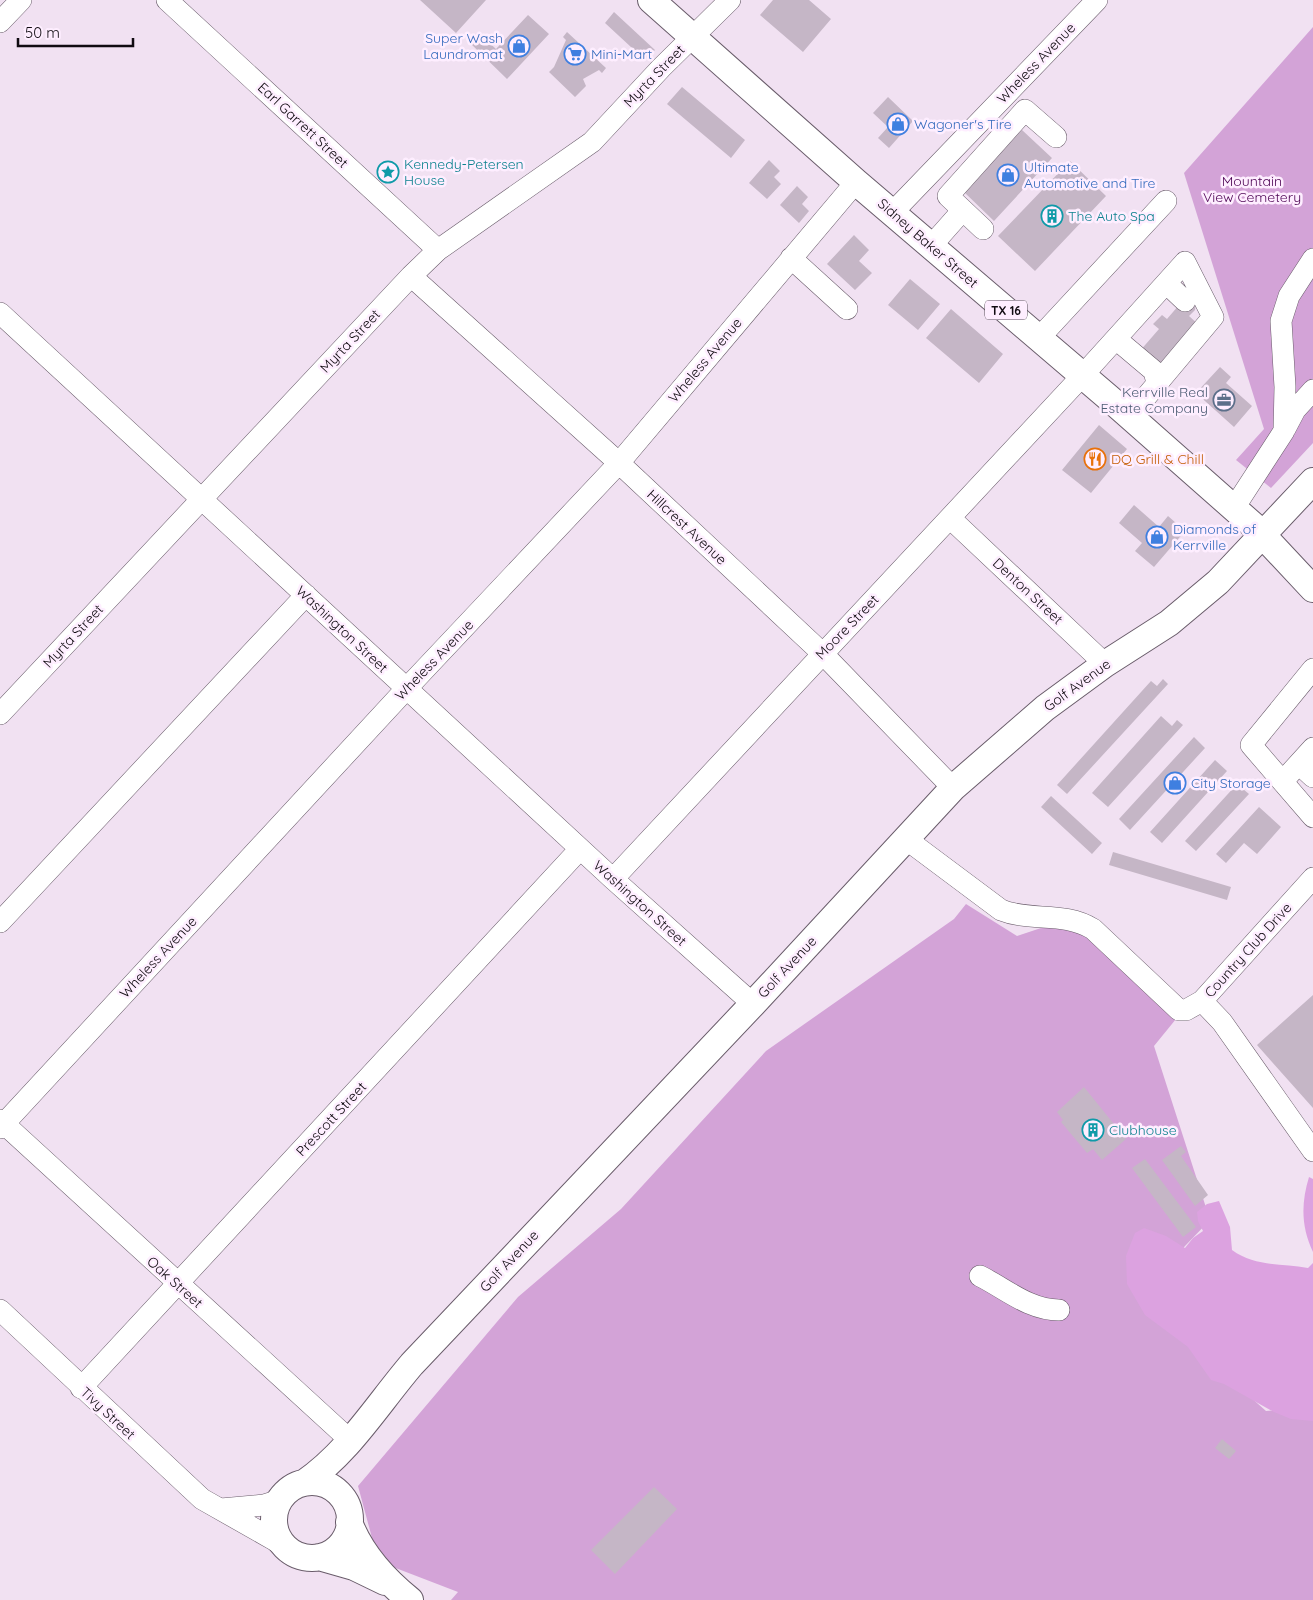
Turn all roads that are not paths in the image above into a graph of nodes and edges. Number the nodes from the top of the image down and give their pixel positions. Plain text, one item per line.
1 (21, 0) edge
2 (167, 0) edge
3 (652, 0) edge
4 (730, 0) edge
5 (1097, 0) edge
6 (0, 22) edge
7 (693, 37) junction
8 (1056, 137) dead end
9 (959, 144) junction
10 (978, 162) junction
11 (856, 182) junction
12 (1166, 201) dead end
13 (962, 211) junction
14 (892, 213) junction
15 (983, 229) dead end
16 (931, 246) junction
17 (438, 250) junction
18 (791, 258) junction
19 (1313, 259) edge
20 (411, 276) junction
21 (1166, 283) junction
22 (847, 309) dead end
23 (1196, 311) junction
24 (0, 313) edge
25 (1039, 338) junction
26 (1116, 339) junction
27 (1083, 376) junction
28 (1157, 383) junction
29 (1313, 390) edge
30 (1130, 416) junction
31 (1284, 432) junction
32 (619, 463) junction
33 (1313, 481) edge
34 (202, 499) junction
35 (1234, 508) junction
36 (950, 518) junction
37 (1263, 535) junction
38 (1313, 589) edge
39 (306, 595) junction
40 (822, 653) junction
41 (1105, 664) junction
42 (1313, 669) edge
43 (407, 688) junction
44 (0, 714) edge
45 (1313, 748) edge
46 (1306, 770) edge
47 (1282, 781) junction
48 (953, 788) junction
49 (1313, 817) edge
50 (906, 839) junction
51 (580, 849) junction
52 (1313, 878) edge
53 (613, 879) junction
54 (0, 922) edge
55 (1202, 1001) junction
56 (753, 1004) junction
57 (1, 1124) edge
58 (1313, 1151) edge
59 (980, 1276) dead end
60 (178, 1284) junction
61 (0, 1310) edge
62 (1060, 1310) dead end
63 (81, 1388) junction
64 (352, 1442) junction
65 (304, 1483) junction
66 (280, 1500) junction
67 (221, 1509) junction
68 (346, 1510) junction
69 (283, 1545) junction
70 (319, 1558) junction
71 (390, 1584) junction
72 (410, 1600) edge

1 - 6 street
2 - 17 street, Earl Garrett Street
3 - 7 main road, Sidney Baker Street / TX 16
4 - 7 street, Myrta Street
5 - 9 street, Wheless Avenue
7 - 11 main road, Sidney Baker Street / TX 16
7 - 17 street, Myrta Street
8 - 10 street
9 - 10 street
9 - 14 street, Wheless Avenue
10 - 13 street
11 - 14 main road, Sidney Baker Street / TX 16
11 - 18 street, Wheless Avenue
12 - 25 street
13 - 15 street
13 - 16 street
14 - 16 main road, Sidney Baker Street / TX 16
16 - 25 main road, Sidney Baker Street / TX 16
17 - 20 street, Myrta Street
18 - 22 street
18 - 32 street, Wheless Avenue
19 - 31 street
20 - 32 street, Hillcrest Avenue
20 - 34 street, Myrta Street
21 - 23 street
21 - 23 street, Moore Street
21 - 26 street, Moore Street
23 - 28 street
24 - 34 street, Washington Street
25 - 27 main road, Sidney Baker Street / TX 16
26 - 27 street, Moore Street
26 - 28 street
27 - 30 main road, Sidney Baker Street / TX 16
27 - 36 street, Moore Street
28 - 30 street
29 - 31 street
30 - 35 main road, Sidney Baker Street / TX 16
31 - 35 street
32 - 40 street, Hillcrest Avenue
32 - 43 street, Wheless Avenue
33 - 37 main road, Golf Avenue
34 - 39 street, Washington Street
34 - 44 street, Myrta Street
35 - 37 main road, Sidney Baker Street / TX 16
36 - 40 street, Moore Street
36 - 41 street, Denton Street
37 - 38 main road, Sidney Baker Street / TX 16
37 - 41 main road, Golf Avenue
39 - 43 street, Washington Street
39 - 54 street
40 - 48 street, Hillcrest Avenue
40 - 53 street, Moore Street
41 - 48 main road, Golf Avenue
42 - 47 street
43 - 51 street, Washington Street
43 - 57 street, Wheless Avenue
45 - 46 street
46 - 47 street
47 - 49 street
48 - 50 main road, Golf Avenue
50 - 55 street, Country Club Drive
50 - 56 main road, Golf Avenue
51 - 53 street, Washington Street
51 - 60 street, Prescott Street
52 - 55 street, Country Club Drive
53 - 56 street, Washington Street
55 - 58 street
56 - 64 main road, Golf Avenue
57 - 60 street, Oak Street
59 - 62 street
60 - 63 street, Prescott Street
60 - 64 street, Oak Street
61 - 63 street, Tivy Street
63 - 67 street, Tivy Street
64 - 65 main road, Golf Avenue
64 - 68 main road, Golf Avenue
65 - 66 main road
65 - 68 main road
66 - 67 street
66 - 69 main road
67 - 69 street, Tivy Street
68 - 70 main road
68 - 71 main road
69 - 70 main road
70 - 71 main road
71 - 72 main road

